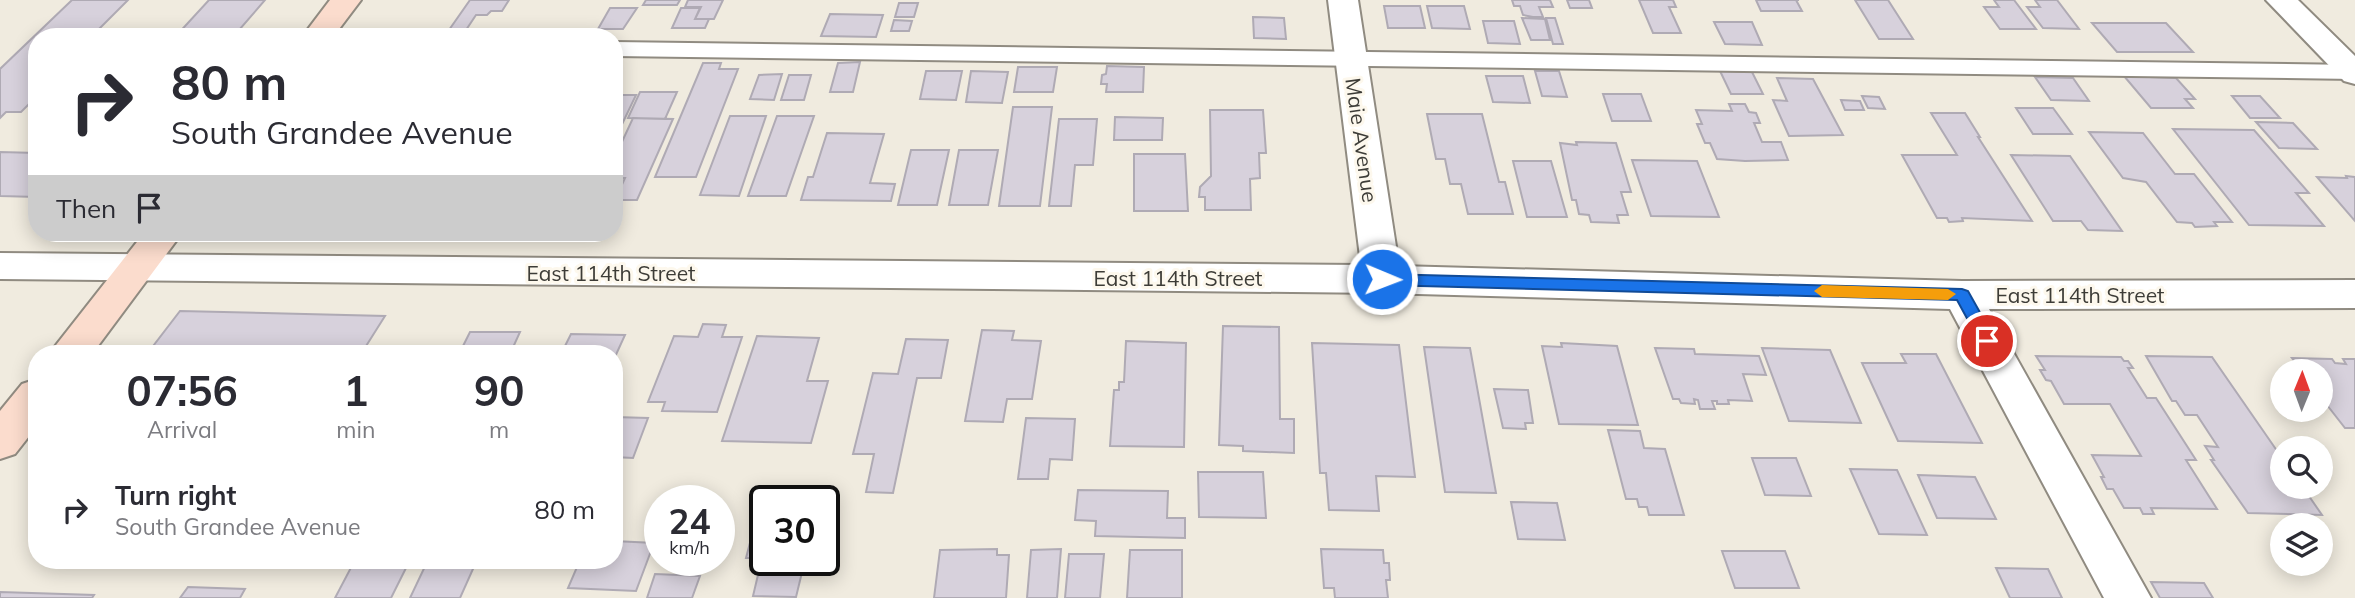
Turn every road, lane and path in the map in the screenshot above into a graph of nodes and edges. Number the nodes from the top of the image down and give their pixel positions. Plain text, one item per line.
1 (346, 0) edge
2 (1343, 0) edge
3 (2281, 0) edge
4 (324, 28) edge
5 (623, 49) edge
6 (1351, 57) junction
7 (2354, 73) edge
8 (157, 242) edge
9 (0, 267) edge
10 (135, 269) junction
11 (1382, 279) junction
12 (1962, 295) junction
13 (2355, 295) edge
14 (76, 345) edge
15 (28, 406) edge
16 (0, 442) edge
17 (2127, 598) edge

1 - 4 main road
2 - 6 street, Maie Avenue
3 - 7 street
5 - 6 lane
6 - 7 lane
6 - 11 street, Maie Avenue
8 - 10 main road
9 - 10 street, East 114th Street
10 - 11 street, East 114th Street
10 - 14 main road
11 - 12 street, East 114th Street
12 - 13 street, East 114th Street
12 - 17 street
15 - 16 main road

